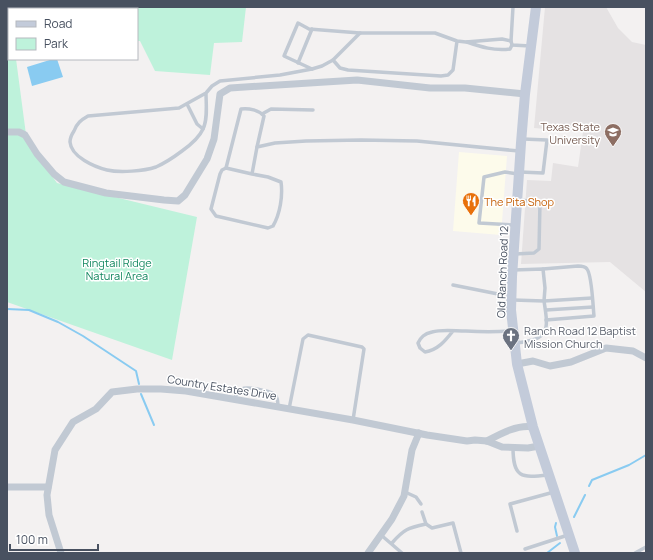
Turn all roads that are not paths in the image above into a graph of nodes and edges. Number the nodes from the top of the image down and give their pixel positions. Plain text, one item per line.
1 (513, 7) edge
2 (536, 7) edge
3 (312, 29) junction
4 (360, 33) junction
5 (457, 41) junction
6 (466, 42) junction
7 (512, 43) junction
8 (531, 46) junction
9 (333, 60) junction
10 (298, 63) junction
11 (312, 69) junction
12 (206, 93) junction
13 (525, 94) junction
14 (187, 104) junction
15 (313, 110) dead end
16 (262, 114) junction
17 (203, 129) junction
18 (7, 132) edge
19 (521, 139) junction
20 (257, 147) junction
21 (520, 151) junction
22 (226, 168) junction
23 (519, 173) junction
24 (252, 174) junction
25 (517, 200) junction
26 (515, 225) junction
27 (513, 254) junction
28 (543, 269) junction
29 (512, 270) junction
30 (453, 285) dead end
31 (511, 295) junction
32 (592, 298) junction
33 (544, 300) junction
34 (593, 307) junction
35 (546, 310) junction
36 (546, 320) junction
37 (453, 331) junction
38 (513, 331) junction
39 (514, 343) junction
40 (646, 358) edge
41 (517, 364) junction
42 (233, 400) junction
43 (278, 407) junction
44 (289, 409) junction
45 (353, 420) junction
46 (533, 427) junction
47 (420, 433) junction
48 (487, 441) junction
49 (538, 446) junction
50 (513, 447) junction
51 (549, 475) junction
52 (7, 487) edge
53 (48, 487) junction
54 (405, 492) junction
55 (555, 492) junction
56 (420, 504) dead end
57 (422, 512) dead end
58 (426, 524) junction
59 (517, 531) dead end
60 (381, 535) junction
61 (569, 535) junction
62 (392, 544) junction
63 (646, 547) edge
64 (525, 549) dead end
65 (61, 553) edge
66 (368, 553) edge
67 (402, 553) edge
68 (461, 553) edge
69 (575, 553) edge
70 (635, 553) edge

1 - 7 lane
2 - 8 main road, Old Ranch Road 12
3 - 4 lane
3 - 10 lane
3 - 10 lane
4 - 5 lane
4 - 9 lane
5 - 6 lane
5 - 9 lane
6 - 7 lane
6 - 7 lane
7 - 8 lane
8 - 13 main road, Old Ranch Road 12
9 - 11 lane
10 - 11 lane
11 - 12 lane
12 - 14 lane
12 - 17 lane
13 - 18 street
13 - 19 main road, Old Ranch Road 12
14 - 17 lane
14 - 17 lane
15 - 16 lane
16 - 20 lane
16 - 22 lane
19 - 21 main road, Old Ranch Road 12
19 - 23 lane
20 - 21 lane
20 - 24 lane
21 - 23 main road, Old Ranch Road 12
22 - 24 lane
22 - 24 lane
23 - 25 main road, Old Ranch Road 12
23 - 26 lane
25 - 26 main road, Old Ranch Road 12
25 - 27 lane
26 - 27 main road, Old Ranch Road 12
27 - 29 main road, Old Ranch Road 12
28 - 29 lane
28 - 32 lane
28 - 33 lane
29 - 31 main road, Old Ranch Road 12
30 - 31 lane
31 - 33 lane
31 - 38 main road, Old Ranch Road 12
32 - 33 lane
32 - 34 lane
33 - 35 lane
34 - 35 lane
34 - 36 lane
35 - 36 lane
36 - 39 lane
37 - 37 lane
37 - 38 lane
38 - 39 main road, Old Ranch Road 12
39 - 41 main road, Old Ranch Road 12
40 - 41 street
41 - 46 main road, Old Ranch Road 12
42 - 43 street, Country Estates Drive
42 - 43 lane
42 - 53 street, Country Estates Drive
43 - 44 street, Country Estates Drive
44 - 45 street, Country Estates Drive
44 - 45 lane
45 - 47 street, Country Estates Drive
46 - 48 street, Country Estates Drive
46 - 49 main road, Old Ranch Road 12
47 - 48 street, Country Estates Drive
47 - 54 street
48 - 50 street, Country Estates Drive
49 - 50 street, Country Estates Drive
49 - 51 main road, Old Ranch Road 12
50 - 51 lane
51 - 55 main road, Old Ranch Road 12
52 - 53 street
53 - 65 street, Country Estates Drive
54 - 56 lane
54 - 60 street
55 - 59 lane
55 - 61 main road, Old Ranch Road 12
57 - 58 lane
58 - 62 lane
58 - 68 lane
60 - 62 lane
60 - 66 street
61 - 64 lane
61 - 69 main road, Old Ranch Road 12
62 - 67 lane
63 - 70 lane

